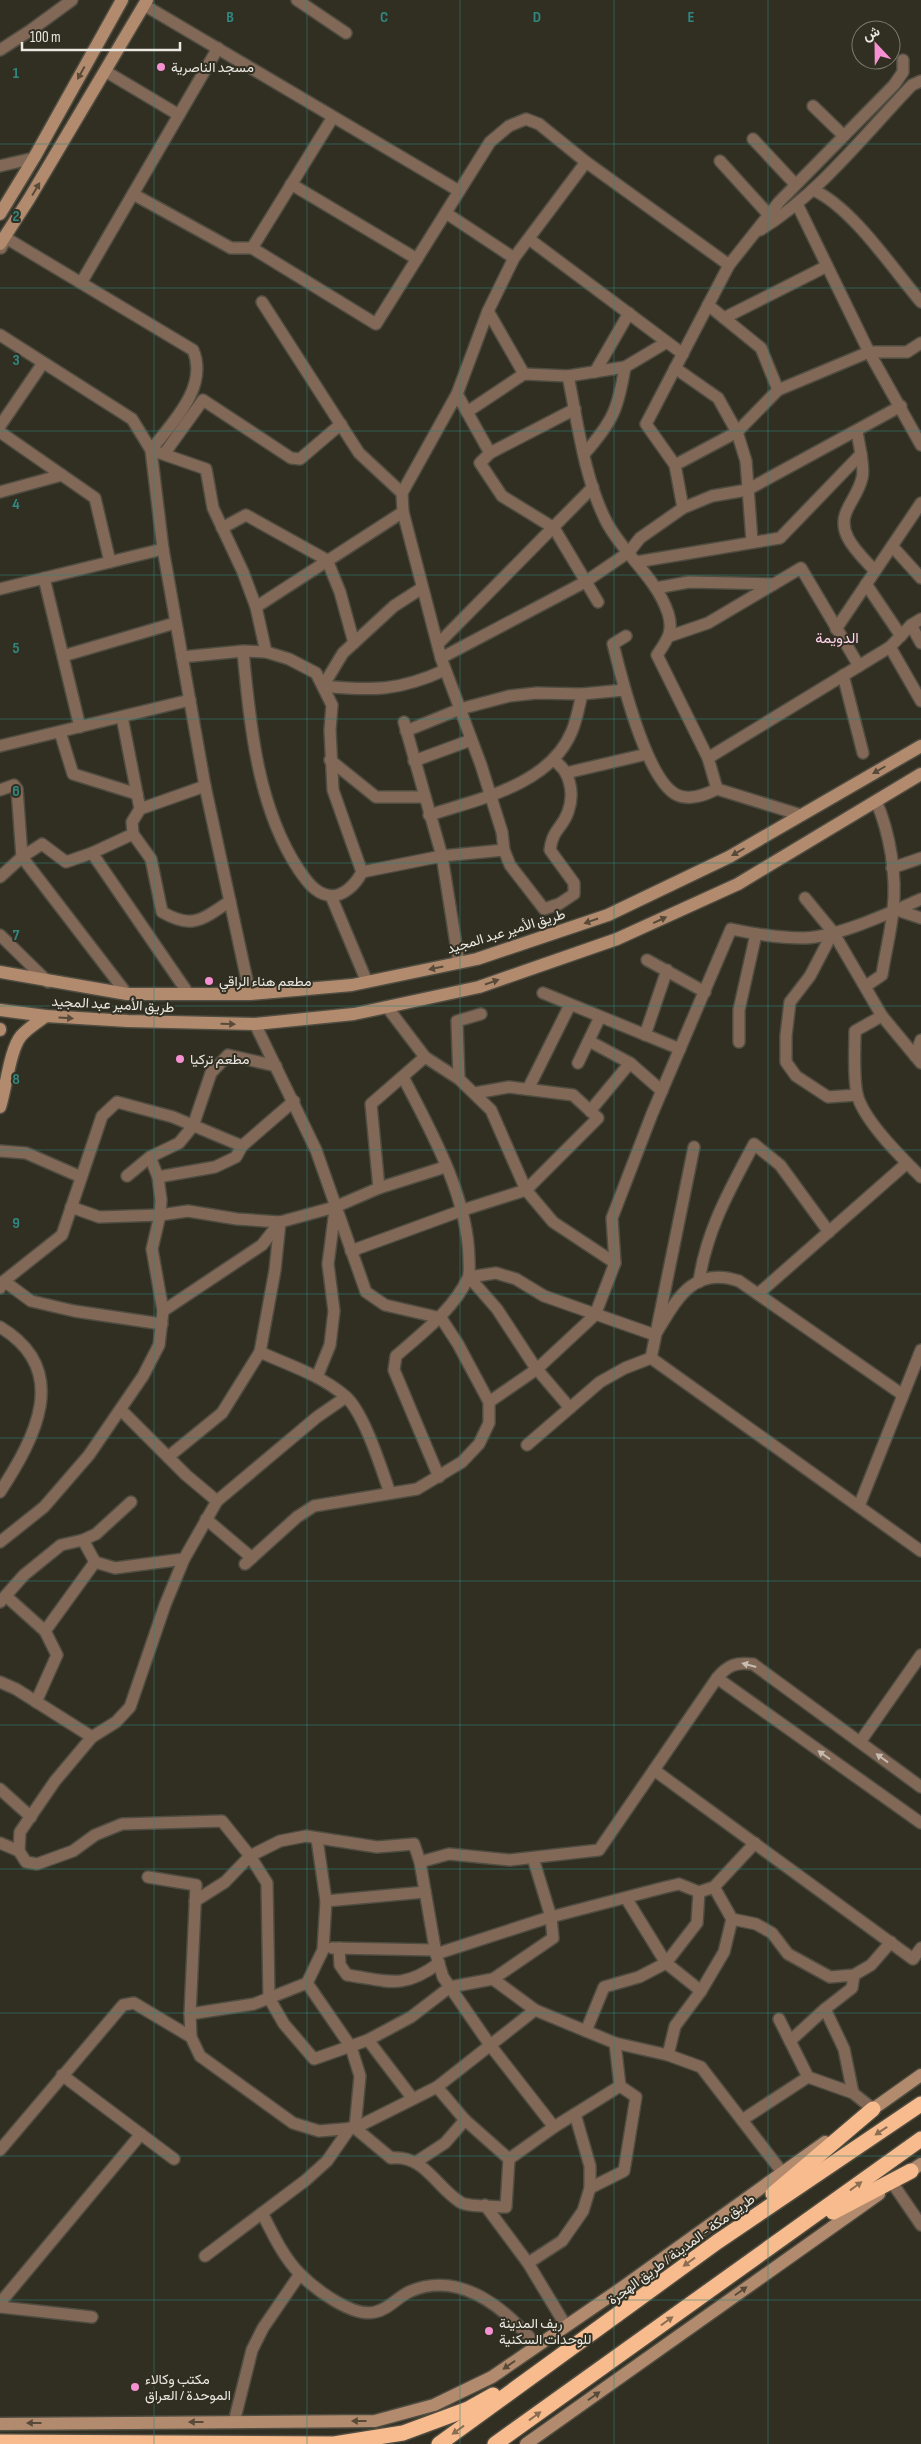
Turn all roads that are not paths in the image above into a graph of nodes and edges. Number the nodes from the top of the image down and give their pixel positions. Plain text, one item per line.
1 (72, 0) edge
2 (122, 0) edge
3 (297, 0) edge
4 (145, 2) edge
5 (346, 33) dead end
6 (218, 48) junction
7 (0, 50) edge
8 (903, 60) dead end
9 (105, 71) junction
10 (921, 81) edge
11 (812, 106) dead end
12 (179, 115) junction
13 (333, 117) junction
14 (844, 136) junction
15 (753, 139) dead end
16 (34, 158) junction
17 (720, 160) dead end
18 (586, 162) junction
19 (0, 166) edge
20 (291, 184) junction
21 (796, 184) junction
22 (813, 190) junction
23 (459, 191) junction
24 (133, 194) junction
25 (797, 204) junction
26 (446, 213) junction
27 (0, 214) edge
28 (769, 215) junction
29 (754, 234) junction
30 (529, 239) junction
31 (2, 244) edge
32 (252, 248) junction
33 (514, 258) junction
34 (417, 259) junction
35 (729, 265) junction
36 (828, 266) junction
37 (81, 283) junction
38 (262, 302) dead end
39 (921, 302) edge
40 (708, 305) junction
41 (488, 311) junction
42 (629, 313) junction
43 (724, 318) junction
44 (0, 335) edge
45 (666, 342) junction
46 (921, 343) edge
47 (869, 352) junction
48 (683, 354) junction
49 (43, 363) junction
50 (625, 368) junction
51 (675, 368) junction
52 (595, 372) junction
53 (524, 374) junction
54 (568, 376) junction
55 (778, 390) junction
56 (457, 394) junction
57 (900, 406) junction
58 (575, 409) junction
59 (467, 412) junction
60 (341, 424) junction
61 (0, 426) edge
62 (0, 432) edge
63 (737, 432) junction
64 (857, 432) junction
65 (921, 445) edge
66 (151, 450) junction
67 (585, 453) junction
68 (164, 454) junction
69 (490, 454) junction
70 (861, 454) junction
71 (674, 465) junction
72 (62, 475) junction
73 (593, 487) junction
74 (748, 490) junction
75 (0, 492) edge
76 (402, 493) junction
77 (683, 508) junction
78 (920, 509) edge
79 (402, 512) junction
80 (222, 528) junction
81 (554, 528) junction
82 (752, 542) junction
83 (892, 546) junction
84 (163, 549) junction
85 (629, 552) junction
86 (327, 560) junction
87 (110, 562) junction
88 (636, 562) junction
89 (875, 571) junction
90 (44, 578) junction
91 (921, 578) edge
92 (585, 582) junction
93 (774, 584) junction
94 (866, 584) junction
95 (422, 588) junction
96 (656, 588) junction
97 (0, 589) edge
98 (598, 602) dead end
99 (256, 607) junction
100 (921, 619) edge
101 (176, 623) junction
102 (910, 625) junction
103 (836, 629) junction
104 (626, 636) dead end
105 (670, 636) junction
106 (901, 636) junction
107 (921, 642) edge
108 (354, 643) junction
109 (438, 644) junction
110 (890, 647) junction
111 (243, 651) junction
112 (266, 652) junction
113 (63, 656) junction
114 (182, 657) junction
115 (442, 658) junction
116 (858, 666) junction
117 (445, 670) junction
118 (843, 676) junction
119 (323, 686) junction
120 (624, 690) junction
121 (582, 694) junction
122 (190, 700) junction
123 (921, 701) edge
124 (460, 710) junction
125 (122, 717) junction
126 (80, 727) junction
127 (60, 732) junction
128 (471, 740) junction
129 (0, 746) edge
130 (921, 746) edge
131 (863, 753) dead end
132 (647, 754) junction
133 (708, 758) junction
134 (330, 760) junction
135 (553, 760) junction
136 (414, 761) junction
137 (566, 774) junction
138 (921, 774) edge
139 (205, 786) junction
140 (0, 790) edge
141 (717, 790) junction
142 (137, 794) junction
143 (490, 796) junction
144 (424, 797) junction
145 (876, 801) junction
146 (140, 809) junction
147 (429, 815) junction
148 (801, 815) junction
149 (133, 834) junction
150 (504, 850) junction
151 (92, 853) junction
152 (442, 856) junction
153 (22, 857) junction
154 (921, 858) edge
155 (892, 868) junction
156 (362, 872) junction
157 (0, 877) edge
158 (331, 896) junction
159 (805, 898) dead end
160 (921, 899) edge
161 (230, 901) junction
162 (894, 909) junction
163 (921, 918) edge
164 (833, 932) junction
165 (756, 934) junction
166 (0, 935) edge
167 (646, 960) dead end
168 (459, 963) junction
169 (667, 970) junction
170 (0, 972) edge
171 (48, 982) junction
172 (367, 982) junction
173 (866, 986) junction
174 (543, 992) dead end
175 (705, 992) junction
176 (188, 993) junction
177 (127, 994) junction
178 (250, 994) junction
179 (570, 1005) junction
180 (387, 1006) junction
181 (0, 1010) edge
182 (481, 1014) dead end
183 (46, 1016) junction
184 (882, 1016) junction
185 (600, 1017) junction
186 (255, 1024) junction
187 (645, 1035) junction
188 (589, 1040) junction
189 (921, 1040) edge
190 (739, 1042) dead end
191 (680, 1049) junction
192 (425, 1056) junction
193 (918, 1059) edge
194 (578, 1063) dead end
195 (630, 1063) junction
196 (276, 1066) junction
197 (403, 1077) junction
198 (459, 1079) junction
199 (528, 1089) junction
200 (662, 1091) junction
201 (475, 1093) junction
202 (858, 1095) junction
203 (294, 1101) junction
204 (0, 1107) edge
205 (590, 1111) junction
206 (193, 1126) junction
207 (242, 1146) junction
208 (694, 1147) dead end
209 (0, 1151) edge
210 (150, 1157) junction
211 (907, 1163) junction
212 (445, 1167) junction
213 (127, 1176) dead end
214 (81, 1177) junction
215 (158, 1177) junction
216 (921, 1177) edge
217 (379, 1188) junction
218 (526, 1190) junction
219 (72, 1207) junction
220 (335, 1207) junction
221 (463, 1210) junction
222 (160, 1215) junction
223 (280, 1222) junction
224 (829, 1232) junction
225 (351, 1251) junction
226 (615, 1263) junction
227 (469, 1277) junction
228 (699, 1282) junction
229 (2, 1285) edge
230 (758, 1294) junction
231 (163, 1311) junction
232 (594, 1315) junction
233 (441, 1318) junction
234 (162, 1324) junction
235 (0, 1327) edge
236 (655, 1335) junction
237 (921, 1350) edge
238 (260, 1352) junction
239 (651, 1358) junction
240 (537, 1369) junction
241 (317, 1377) junction
242 (903, 1394) junction
243 (346, 1397) junction
244 (489, 1402) junction
245 (570, 1408) junction
246 (121, 1410) junction
247 (527, 1445) dead end
248 (168, 1457) junction
249 (439, 1477) junction
250 (0, 1492) edge
251 (390, 1493) junction
252 (217, 1501) junction
253 (131, 1502) dead end
254 (858, 1506) junction
255 (206, 1519) junction
256 (83, 1540) junction
257 (0, 1542) edge
258 (921, 1551) edge
259 (184, 1559) junction
260 (95, 1562) junction
261 (3, 1599) edge
262 (45, 1631) junction
263 (921, 1655) edge
264 (717, 1678) junction
265 (0, 1682) edge
266 (36, 1702) junction
267 (92, 1737) junction
268 (860, 1742) junction
269 (654, 1770) junction
270 (921, 1787) edge
271 (0, 1789) edge
272 (31, 1817) junction
273 (921, 1823) edge
274 (317, 1839) junction
275 (755, 1843) junction
276 (1, 1844) edge
277 (19, 1851) junction
278 (250, 1856) junction
279 (533, 1858) junction
280 (420, 1862) junction
281 (148, 1877) dead end
282 (714, 1888) junction
283 (425, 1892) junction
284 (699, 1892) junction
285 (626, 1898) junction
286 (326, 1900) junction
287 (195, 1901) junction
288 (551, 1917) junction
289 (732, 1919) junction
290 (891, 1942) junction
291 (323, 1948) junction
292 (339, 1948) junction
293 (921, 1948) edge
294 (436, 1956) junction
295 (666, 1963) junction
296 (854, 1975) junction
297 (493, 1979) junction
298 (307, 1983) junction
299 (450, 1987) junction
300 (701, 1991) junction
301 (269, 1998) junction
302 (825, 2009) junction
303 (535, 2010) junction
304 (190, 2014) junction
305 (779, 2020) dead end
306 (586, 2031) junction
307 (191, 2037) junction
308 (368, 2040) junction
309 (790, 2041) junction
310 (615, 2043) junction
311 (490, 2045) junction
312 (351, 2047) junction
313 (668, 2055) junction
314 (62, 2075) junction
315 (921, 2075) edge
316 (808, 2077) junction
317 (620, 2086) junction
318 (437, 2087) junction
319 (853, 2093) junction
320 (413, 2099) junction
321 (921, 2104) edge
322 (873, 2109) junction
323 (575, 2114) junction
324 (465, 2120) junction
325 (742, 2120) junction
326 (554, 2127) junction
327 (352, 2128) junction
328 (141, 2134) junction
329 (921, 2139) edge
330 (0, 2150) edge
331 (174, 2159) dead end
332 (509, 2159) junction
333 (416, 2162) junction
334 (916, 2168) edge
335 (782, 2172) junction
336 (893, 2184) junction
337 (590, 2188) junction
338 (485, 2205) junction
339 (262, 2213) junction
340 (921, 2225) edge
341 (785, 2237) junction
342 (717, 2242) junction
343 (205, 2256) dead end
344 (528, 2263) junction
345 (300, 2274) junction
346 (0, 2305) edge
347 (92, 2317) dead end
348 (566, 2326) junction
349 (537, 2346) junction
350 (545, 2368) junction
351 (234, 2422) junction
352 (0, 2424) edge
353 (514, 2430) junction
354 (0, 2442) edge
355 (439, 2444) edge
356 (495, 2444) edge
357 (501, 2444) edge
358 (526, 2444) edge

1 - 7 street
2 -> 16 main road
3 - 5 street
4 - 6 street
4 - 9 main road
6 - 12 street
6 - 13 street
8 - 14 street
9 - 12 street
31 -> 9 main road
10 - 22 street
11 - 14 street
12 - 24 street
13 - 20 street
13 - 23 street
14 - 21 street
15 - 21 street
16 - 19 street
16 - 27 main road
17 - 28 street
18 - 23 street
18 - 30 street
18 - 35 street
20 - 32 street
20 - 34 street
21 - 28 street
22 - 25 street
22 - 39 street
23 - 26 street
24 - 32 street
24 - 37 street
25 - 29 street
25 - 36 street
26 - 33 street
26 - 34 street
28 - 29 street
29 - 35 street
30 - 33 street
30 - 42 street
31 - 37 street
32 - 34 street
33 - 41 street
35 - 40 street
36 - 43 street
36 - 47 street
37 - 66 street
38 - 60 street
40 - 43 street
40 - 48 street
41 - 53 street
41 - 56 street
42 - 45 street
42 - 52 street
43 - 55 street
44 - 49 street
45 - 48 street
45 - 50 street
46 - 47 street
47 - 55 street
47 - 57 street
48 - 51 street
49 - 61 street
49 - 66 street
50 - 52 street
50 - 67 street
51 - 63 street
51 - 71 street
52 - 54 street
53 - 54 street
53 - 59 street
54 - 58 street
55 - 63 street
56 - 59 street
56 - 76 street
57 - 64 street
57 - 65 street
58 - 67 street
58 - 69 street
59 - 69 street
60 - 68 street
60 - 76 street
62 - 72 street
63 - 71 street
63 - 74 street
64 - 70 street
64 - 74 street
66 - 68 street
66 - 84 street
67 - 73 street
68 - 80 street
69 - 81 street
70 - 82 street
70 - 89 street
71 - 77 street
72 - 75 street
72 - 87 street
73 - 81 street
73 - 85 street
74 - 77 street
74 - 82 street
76 - 79 street
77 - 85 street
78 - 83 street
79 - 86 street
79 - 95 street
80 - 86 street
80 - 99 street
81 - 92 street
81 - 109 street
82 - 88 street
83 - 89 street
83 - 91 street
84 - 87 street
84 - 101 street
85 - 88 street
85 - 92 street
86 - 99 street
86 - 108 street
87 - 90 street
88 - 96 street
89 - 94 street
90 - 97 street
90 - 113 street
92 - 98 street
92 - 115 street
93 - 96 street
93 - 103 street
93 - 105 street
94 - 103 street
94 - 106 street
95 - 108 street
95 - 109 street
96 - 105 street
99 - 112 street
100 - 102 street
101 - 113 street
101 - 114 street
102 - 106 street
102 - 107 street
103 - 116 street
104 - 120 street
105 - 133 street
106 - 110 street
108 - 119 street
109 - 115 street
110 - 116 street
110 - 123 street
111 - 112 street
111 - 114 street
111 - 158 street
112 - 119 street
113 - 126 street
114 - 122 street
115 - 117 street
116 - 118 street
117 - 119 street
117 - 124 street
118 - 131 street
118 - 133 street
119 - 134 street
120 - 121 street
120 - 132 street
121 - 124 street
121 - 135 street
122 - 125 street
122 - 139 street
124 - 128 street
124 - 136 street
125 - 126 street
125 - 142 street
126 - 127 street
127 - 129 street
127 - 142 street
128 - 136 street
128 - 143 street
130 -> 148 main road, طريق الأمير عبد المجيد
132 - 137 street
132 - 141 street
133 - 141 street
134 - 144 street
134 - 156 street
135 - 137 street
135 - 143 street
136 - 144 street
137 - 150 street
138 - 145 main road, طريق الأمير عبد المجيد
139 - 146 street
139 - 161 street
140 - 153 street
141 - 148 street
142 - 146 street
143 - 147 street
143 - 150 street
144 - 147 street
145 - 155 street
180 -> 145 main road, طريق الأمير عبد المجيد
146 - 149 street
147 - 152 street
148 -> 168 main road, طريق الأمير عبد المجيد
149 - 151 street
149 - 161 street
150 - 152 street
151 - 153 street
151 - 176 street
152 - 156 street
152 - 168 street
153 - 157 street
153 - 177 street
154 - 155 street
155 - 162 street
156 - 158 street
158 - 172 street
159 - 164 street
160 - 162 street
161 - 178 street
162 - 163 street
162 - 164 street
162 - 173 street
164 - 165 street
164 - 173 street
164 - 202 street
165 - 175 street
165 - 190 street
166 - 171 street
167 - 169 street
168 -> 172 main road, طريق الأمير عبد المجيد
169 - 175 street
169 - 187 street
170 - 171 main road, طريق الأمير عبد المجيد
171 - 177 main road, طريق الأمير عبد المجيد
172 - 178 main road, طريق الأمير عبد المجيد
173 - 184 street
174 - 179 street
175 - 191 street
176 - 177 main road, طريق الأمير عبد المجيد
176 - 178 main road, طريق الأمير عبد المجيد
179 - 185 street
179 - 199 street
180 - 186 main road, طريق الأمير عبد المجيد
180 - 192 street
181 - 183 main road, طريق الأمير عبد المجيد
182 - 198 street
183 -> 186 main road, طريق الأمير عبد المجيد
183 - 204 main road
184 - 193 street
184 - 202 street
185 - 187 street
185 - 188 street
186 - 196 street
187 - 191 street
188 - 194 street
188 - 195 street
189 - 193 street
191 - 200 street
192 - 197 street
192 - 198 street
195 - 200 street
195 - 205 street
196 - 203 street
196 - 206 street
197 - 212 street
197 - 217 street
198 - 201 street
199 - 201 street
199 - 205 street
200 - 226 street
201 - 218 street
202 - 211 street
203 - 207 street
203 - 220 street
205 - 218 street
206 - 207 street
206 - 210 street
206 - 214 street
207 - 215 street
208 - 236 street
209 - 214 street
210 - 213 street
210 - 215 street
211 - 216 street
211 - 224 street
212 - 217 street
212 - 221 street
214 - 219 street
215 - 222 street
217 - 220 street
218 - 221 street
218 - 226 street
219 - 222 street
219 - 229 street
220 - 223 street
220 - 225 street
220 - 241 street
221 - 225 street
221 - 227 street
222 - 223 street
222 - 231 street
223 - 231 street
223 - 238 street
224 - 228 street
224 - 230 street
225 - 233 street
226 - 232 street
227 - 232 street
227 - 233 street
227 - 240 street
228 - 230 street
228 - 236 street
229 - 234 street
230 - 242 street
231 - 234 street
232 - 236 street
232 - 240 street
233 - 244 street
233 - 249 street
234 - 246 street
235 - 250 street
236 - 239 street
237 - 242 street
238 - 241 street
238 - 248 street
239 - 245 street
239 - 254 street
240 - 244 street
240 - 245 street
241 - 243 street
242 - 254 street
243 - 251 street
243 - 252 street
244 - 249 street
245 - 247 street
246 - 248 street
246 - 257 street
248 - 252 street
249 - 251 street
251 - 255 street
252 - 255 street
253 - 256 street
254 - 258 street
255 - 259 street
256 - 260 street
256 - 261 street
259 - 260 street
259 - 267 street
260 - 262 street
261 - 262 street
262 - 266 street
263 - 268 street
268 -> 264 street
264 - 269 street
273 -> 264 street
265 - 266 street
266 - 267 street
267 - 272 street
270 -> 268 street
269 - 275 street
269 - 279 street
271 - 272 street
272 - 277 street
274 - 278 street
274 - 280 street
274 - 286 street
275 - 282 street
275 - 290 street
276 - 277 street
277 - 278 street
278 - 287 street
278 - 301 street
279 - 280 street
279 - 288 street
280 - 283 street
281 - 287 street
282 - 284 street
282 - 289 street
283 - 286 street
283 - 294 street
284 - 285 street
284 - 295 street
285 - 288 street
285 - 295 street
286 - 291 street
287 - 304 street
288 - 294 street
288 - 297 street
289 - 296 street
289 - 300 street
290 - 293 street
290 - 296 street
291 - 292 street
291 - 298 street
292 - 294 street
292 - 294 street
294 - 299 street
295 - 300 street
295 - 306 street
296 - 302 street
297 - 299 street
297 - 303 street
298 - 301 street
298 - 312 street
299 - 308 street
299 - 311 street
300 - 313 street
301 - 304 street
301 - 312 street
302 - 309 street
302 - 319 street
303 - 306 street
303 - 311 street
304 - 307 street
305 - 309 street
306 - 310 street
307 - 314 street
307 - 327 street
308 - 312 street
308 - 320 street
309 - 316 street
310 - 313 street
310 - 317 street
311 - 318 street
311 - 326 street
312 - 327 street
313 - 325 street
314 - 328 street
314 - 330 street
315 - 322 main road
316 - 319 street
316 - 325 street
317 - 323 street
317 - 337 street
318 - 320 street
318 - 324 street
319 - 322 street
320 - 327 street
321 -> 342 highway, طريق مكة - المدينة / طريق الهجرة
322 - 335 main road
322 - 342 highway
323 - 326 street
323 - 337 street
324 - 332 street
324 - 333 street
325 - 335 street
326 - 332 street
327 - 333 street
327 - 339 street
328 - 331 street
328 - 346 street
341 -> 329 highway
332 - 338 street
333 - 338 street
334 - 336 main road
334 - 341 highway
335 - 348 main road
336 - 340 street
358 -> 336 main road
337 - 344 street
338 - 344 street
339 - 343 street
339 - 345 street
353 -> 341 highway
342 -> 350 highway, طريق مكة - المدينة / طريق الهجرة
344 - 348 street
345 - 349 street
345 - 351 street
346 - 347 street
348 - 349 main road
349 -> 351 main road
350 - 354 highway
350 -> 355 highway, طريق مكة - المدينة / طريق الهجرة
351 -> 352 main road
353 - 356 highway
353 - 357 highway

